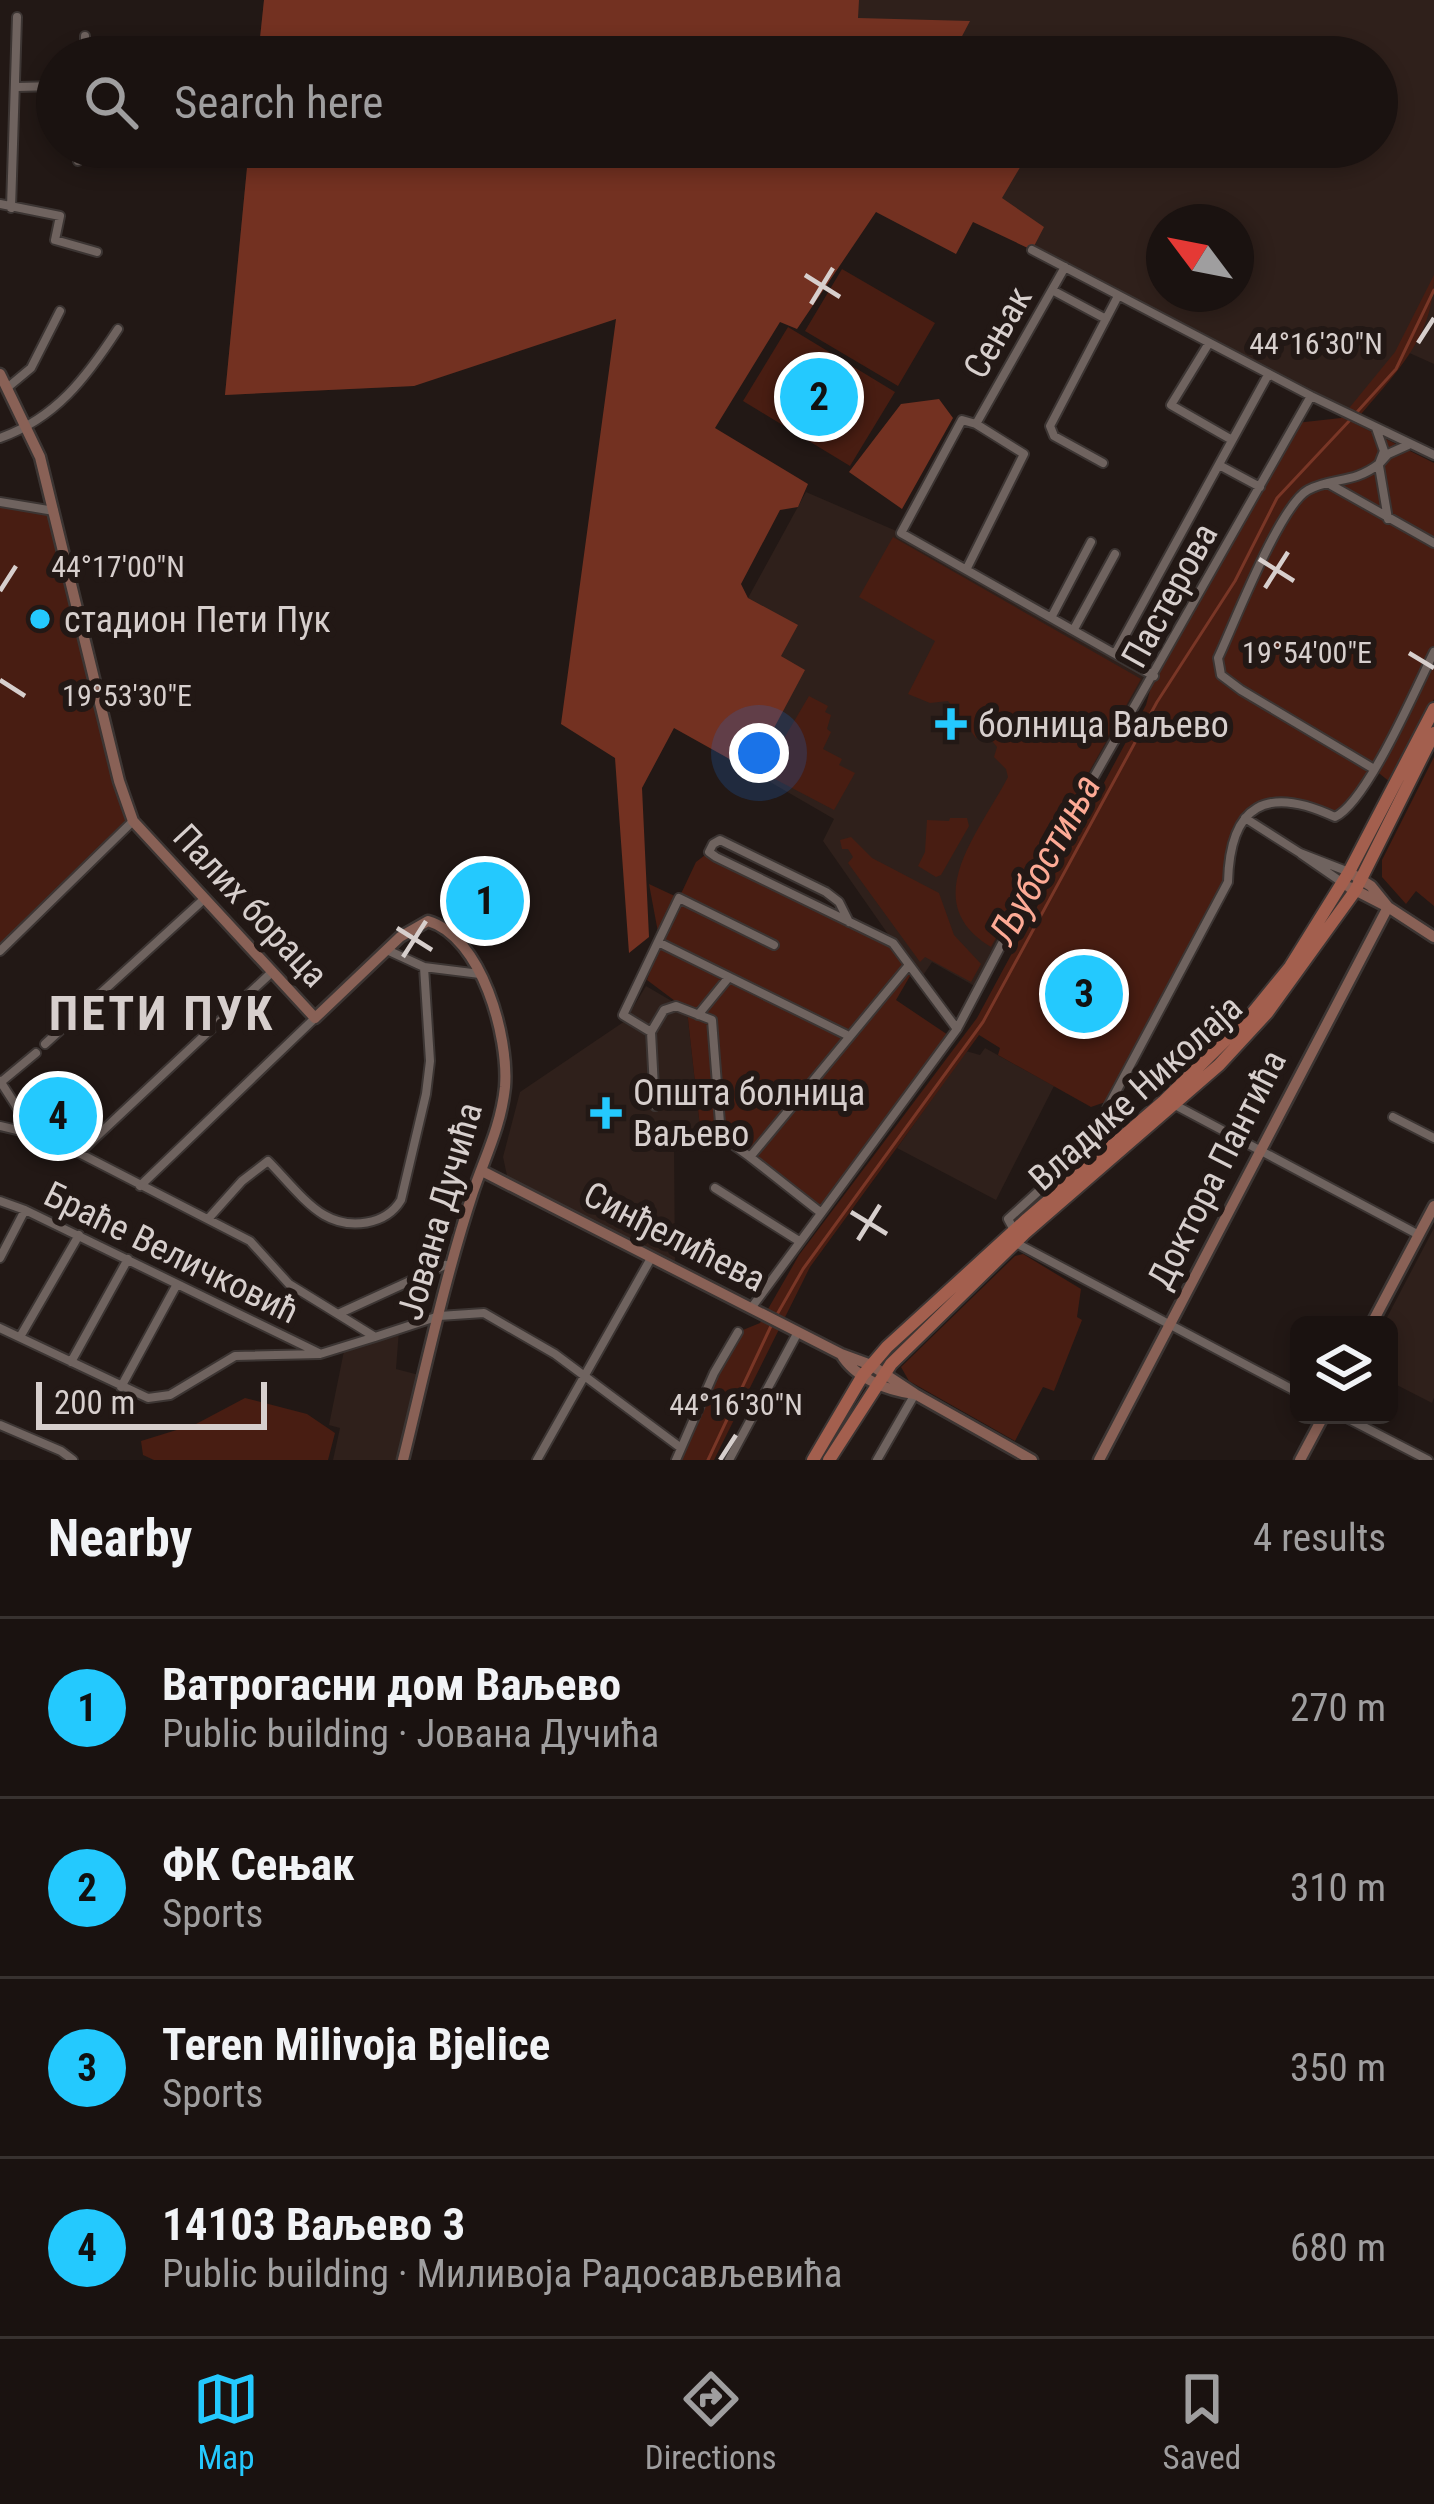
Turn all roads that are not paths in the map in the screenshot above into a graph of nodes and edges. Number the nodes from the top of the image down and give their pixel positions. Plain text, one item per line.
1 (17, 17) dead end
2 (17, 87) junction
3 (36, 87) edge
4 (0, 204) edge
5 (11, 208) junction
6 (1032, 250) dead end
7 (97, 252) dead end
8 (1065, 267) junction
9 (1052, 290) junction
10 (1118, 295) junction
11 (60, 311) dead end
12 (1106, 319) junction
13 (118, 329) dead end
14 (1209, 343) junction
15 (0, 374) edge
16 (1269, 374) junction
17 (7, 388) junction
18 (1311, 396) junction
19 (976, 424) junction
20 (1376, 427) junction
21 (28, 428) junction
22 (0, 438) edge
23 (1232, 440) junction
24 (1412, 444) junction
25 (1434, 455) edge
26 (1103, 463) dead end
27 (1379, 464) junction
28 (1219, 465) junction
29 (1329, 484) junction
30 (1260, 487) junction
31 (0, 502) edge
32 (54, 511) junction
33 (1388, 519) junction
34 (1091, 542) dead end
35 (1434, 543) edge
36 (1114, 554) dead end
37 (967, 568) junction
38 (1052, 616) junction
39 (1074, 629) junction
40 (1116, 652) junction
41 (1434, 652) edge
42 (1154, 676) junction
43 (1434, 709) edge
44 (1434, 733) edge
45 (1374, 769) junction
46 (1245, 818) junction
47 (133, 821) junction
48 (1352, 881) junction
49 (203, 900) junction
50 (1388, 907) junction
51 (849, 922) junction
52 (437, 924) joint
53 (1434, 937) edge
54 (659, 943) junction
55 (773, 945) dead end
56 (387, 950) junction
57 (0, 951) edge
58 (909, 964) junction
59 (424, 967) junction
60 (272, 972) junction
61 (482, 974) junction
62 (729, 977) junction
63 (698, 1015) junction
64 (315, 1018) junction
65 (957, 1029) junction
66 (651, 1032) junction
67 (849, 1036) junction
68 (45, 1044) dead end
69 (36, 1053) dead end
70 (0, 1081) edge
71 (1175, 1105) junction
72 (655, 1106) dead end
73 (1393, 1117) dead end
74 (0, 1126) edge
75 (34, 1134) junction
76 (1434, 1138) edge
77 (1258, 1152) junction
78 (79, 1153) junction
79 (750, 1157) junction
80 (482, 1171) junction
81 (140, 1186) junction
82 (715, 1188) dead end
83 (0, 1202) edge
84 (25, 1210) junction
85 (820, 1212) junction
86 (1432, 1212) edge
87 (208, 1219) junction
88 (1012, 1230) junction
89 (79, 1235) junction
90 (1419, 1235) junction
91 (799, 1241) junction
92 (0, 1258) edge
93 (128, 1259) junction
94 (650, 1260) junction
95 (445, 1265) dead end
96 (176, 1286) junction
97 (752, 1307) junction
98 (338, 1314) junction
99 (439, 1316) junction
100 (1376, 1316) edge
101 (1169, 1325) junction
102 (0, 1328) edge
103 (738, 1332) dead end
104 (798, 1332) junction
105 (20, 1337) junction
106 (376, 1337) junction
107 (320, 1354) junction
108 (71, 1362) junction
109 (873, 1374) junction
110 (583, 1376) junction
111 (121, 1388) junction
112 (1290, 1388) edge
113 (914, 1394) junction
114 (1319, 1424) edge
115 (1358, 1424) edge
116 (0, 1425) edge
117 (681, 1448) junction
118 (73, 1460) edge
119 (403, 1460) edge
120 (537, 1460) edge
121 (676, 1460) edge
122 (729, 1460) edge
123 (813, 1460) edge
124 (829, 1460) edge
125 (878, 1460) edge
126 (1032, 1460) edge
127 (1099, 1460) edge
128 (1300, 1460) edge
129 (1428, 1460) edge

1 - 2 street
2 - 3 street
2 - 5 street
4 - 5 street
5 - 7 street
6 - 8 street
8 - 9 street, Сењак
8 - 10 street
9 - 12 street
9 - 19 street, Сењак
10 - 12 street
10 - 14 street
11 - 17 street
12 - 26 street
13 - 21 street
14 - 16 street
14 - 23 street
15 - 17 street
16 - 18 street
16 - 23 street
17 - 21 street
18 - 20 street
18 - 30 street, Пастерова
19 - 37 street, Сењак
19 - 37 street, Сењак
20 - 24 street
20 - 27 street
21 - 22 street
21 - 32 street
23 - 28 street
24 - 25 street
24 - 27 street
27 - 29 street
27 - 33 street
28 - 30 street
28 - 40 street
29 - 33 street
29 - 45 street
30 - 42 street, Пастерова
31 - 32 street
32 - 47 street
33 - 35 street
34 - 38 street
36 - 39 street
37 - 38 street
38 - 39 street
39 - 40 street
40 - 42 street
41 - 45 street
42 - 65 street, Пастерова
43 - 48 main road, Владике Николаја
44 - 48 main road, Владике Николаја
45 - 46 street
46 - 48 street
46 - 88 street
47 - 49 street, Палих бораца
47 - 57 street
48 - 50 street
48 - 71 main road, Владике Николаја
48 - 88 main road, Владике Николаја
49 - 60 street, Палих бораца
49 - 68 street
50 - 53 street
50 - 77 street, Доктора Пантића
51 - 51 street
51 - 58 street
52 - 56 street, Палих бораца
52 - 61 street, Јована Дучића
54 - 55 street
54 - 62 street
54 - 66 street
56 - 59 street
56 - 64 street, Палих бораца
58 - 65 street
58 - 67 street
59 - 61 street
59 - 87 street
60 - 64 street, Палих бораца
60 - 78 street
61 - 80 street, Јована Дучића
62 - 63 street
62 - 67 street
63 - 66 street
63 - 79 street
64 - 81 street
65 - 85 street, Пастерова
66 - 72 street
67 - 79 street
69 - 70 street
70 - 75 street
71 - 77 street
71 - 88 main road, Владике Николаја
73 - 76 street
74 - 75 street
75 - 78 street
77 - 90 street
77 - 101 street, Доктора Пантића
78 - 81 street
79 - 85 street
80 - 94 street, Синђелићева
80 - 99 street, Јована Дучића
81 - 87 street
82 - 91 street
83 - 84 street, Браће Величковић
84 - 89 street, Браће Величковић
84 - 92 street
85 - 91 street, Пастерова
86 - 90 street
87 - 98 street
88 - 101 street
88 - 109 main road, Владике Николаја
89 - 93 street, Браће Величковић
89 - 105 street
90 - 100 street
91 - 97 street, Пастерова
93 - 96 street, Браће Величковић
93 - 108 street
94 - 97 street, Синђелићева
94 - 110 street
95 - 98 street
96 - 107 street, Браће Величковић
96 - 111 street
97 - 104 street, Синђелићева
98 - 106 street
99 - 106 street
99 - 110 street
99 - 119 street, Јована Дучића
101 - 112 street
101 - 127 street, Доктора Пантића
102 - 105 street
103 - 117 street
104 - 109 street, Синђелићева
104 - 122 street
105 - 108 street
106 - 107 street
107 - 111 street
108 - 111 street
109 - 113 street, Синђелићева
109 - 123 main road
109 - 124 main road, Владике Николаја
110 - 117 street
110 - 120 street
113 - 125 street
113 - 126 street, Синђелићева
114 - 128 street
115 - 129 street
116 - 118 street
117 - 121 street

